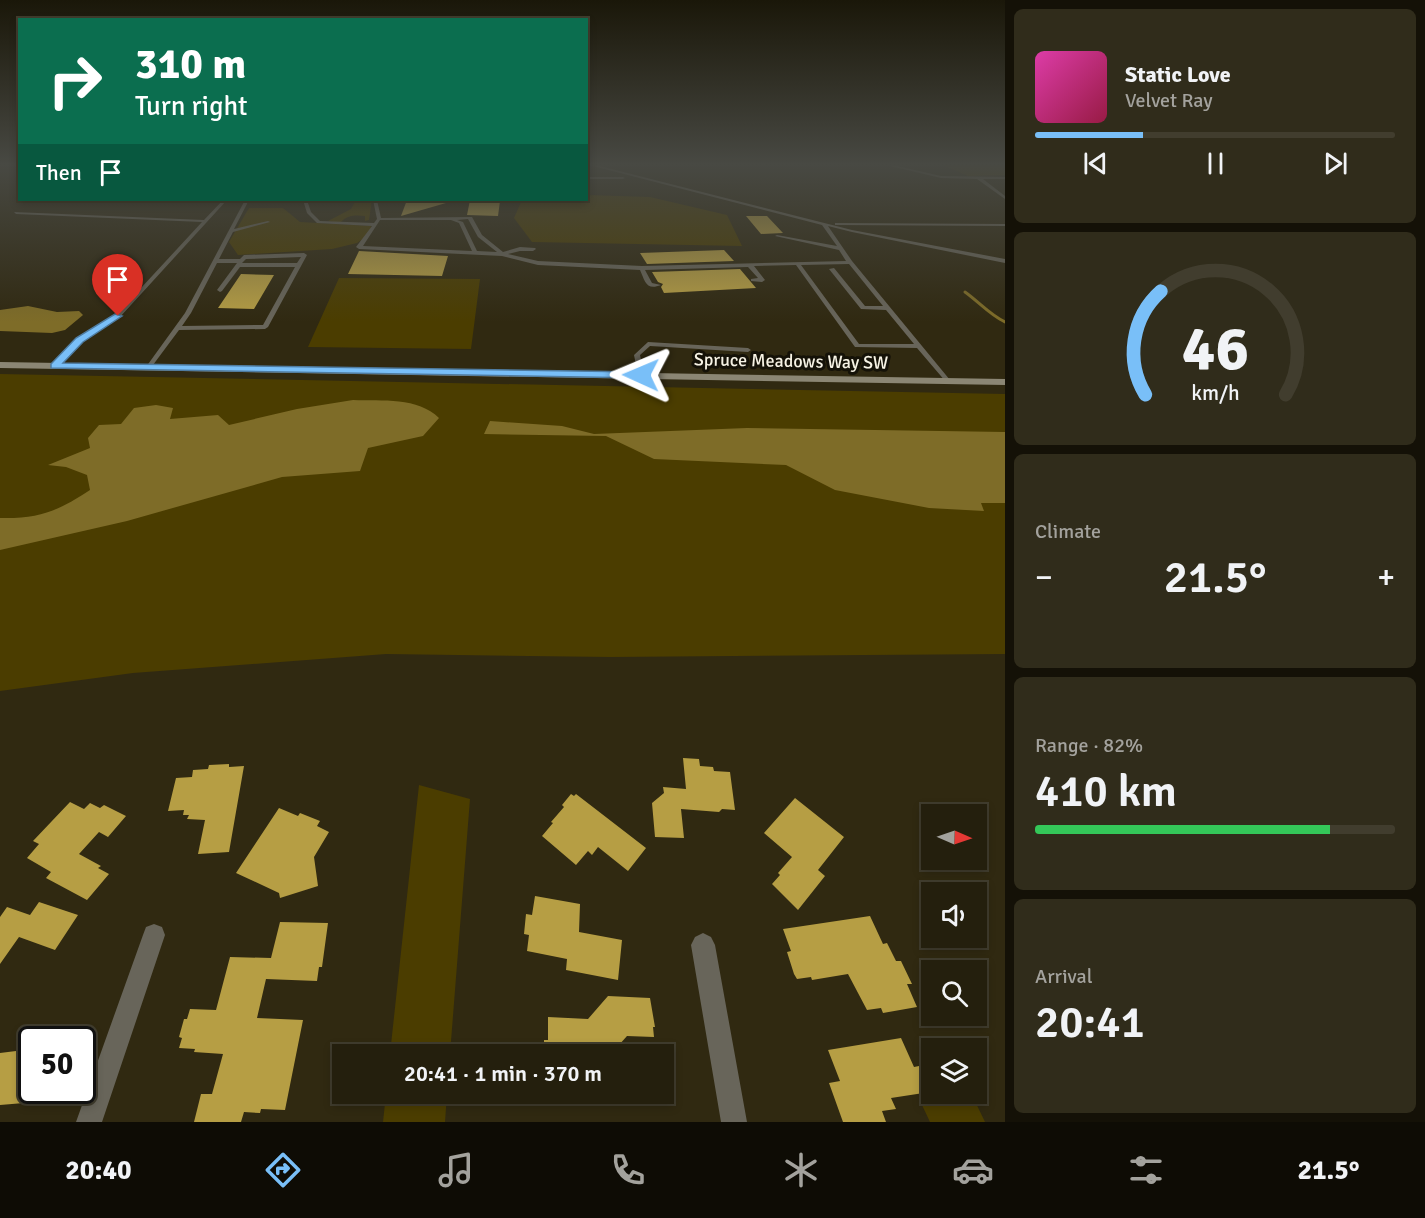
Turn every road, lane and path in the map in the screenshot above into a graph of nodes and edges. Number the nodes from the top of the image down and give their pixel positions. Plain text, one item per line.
1 (120, 217) edge
2 (209, 217) edge
3 (238, 217) edge
4 (314, 217) edge
5 (799, 217) edge
6 (379, 219) joint
7 (445, 219) junction
8 (206, 221) junction
9 (268, 222) dead end
10 (823, 223) junction
11 (375, 225) junction
12 (1005, 225) edge
13 (231, 231) junction
14 (777, 236) dead end
15 (533, 249) dead end
16 (842, 249) junction
17 (475, 252) junction
18 (502, 254) junction
19 (216, 261) junction
20 (1005, 261) edge
21 (850, 262) junction
22 (240, 263) junction
23 (749, 264) junction
24 (798, 264) junction
25 (299, 265) junction
26 (642, 268) junction
27 (832, 269) dead end
28 (753, 280) dead end
29 (658, 285) dead end
30 (220, 290) dead end
31 (888, 308) junction
32 (176, 328) junction
33 (920, 346) junction
34 (748, 350) dead end
35 (0, 365) edge
36 (55, 366) junction
37 (148, 368) junction
38 (641, 375) junction
39 (948, 381) junction
40 (1005, 382) edge
41 (154, 935) dead end
42 (703, 945) dead end
43 (89, 1122) edge
44 (734, 1122) edge

1 - 8 lane
2 - 8 lane
3 - 13 lane
4 - 11 lane
5 - 10 lane
6 - 7 lane
6 - 11 lane
7 - 17 lane
7 - 18 lane
8 - 36 lane
9 - 13 lane
10 - 12 lane
10 - 16 lane
10 - 20 lane
11 - 17 lane
13 - 19 lane
14 - 16 lane
15 - 18 lane
16 - 21 lane
17 - 18 lane
18 - 26 lane
19 - 22 lane
19 - 32 lane
21 - 24 lane
21 - 31 lane
22 - 25 lane
22 - 25 lane
22 - 30 lane
23 - 24 lane
23 - 26 lane
23 - 28 lane
24 - 33 lane
25 - 32 lane
26 - 29 lane
27 - 31 lane
31 - 33 lane
32 - 37 lane
33 - 39 lane
34 - 38 lane
35 - 36 main road, Spruce Meadows Way SW
36 - 37 main road, Spruce Meadows Way SW
37 - 38 main road, Spruce Meadows Way SW
38 - 39 main road, Spruce Meadows Way SW
39 - 40 main road, Spruce Meadows Way SW
41 - 43 street
42 - 44 street

